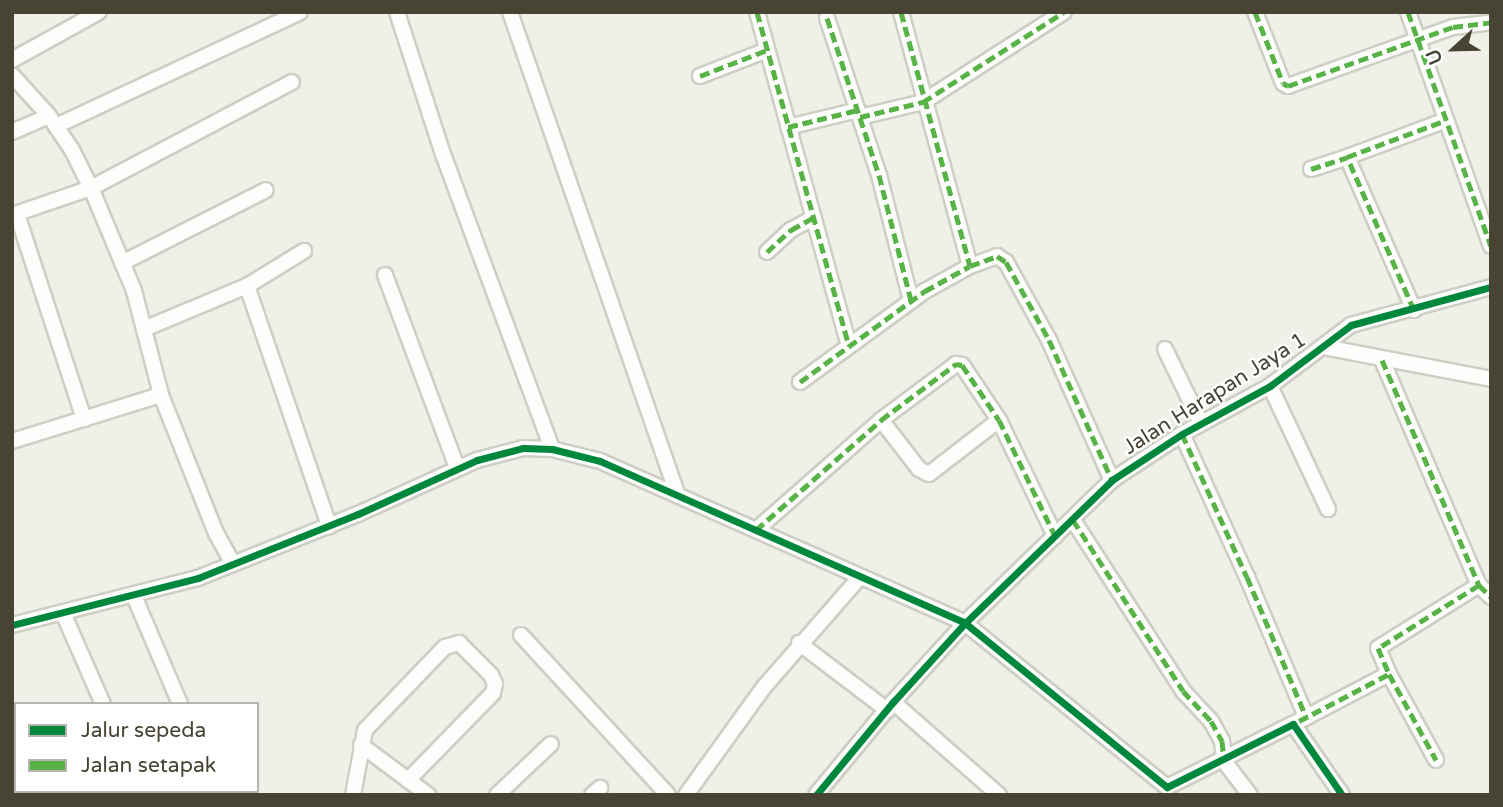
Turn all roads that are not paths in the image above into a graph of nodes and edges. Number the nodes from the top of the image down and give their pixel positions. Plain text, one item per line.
1 (99, 12) edge
2 (300, 12) edge
3 (397, 12) edge
4 (510, 12) edge
5 (757, 12) edge
6 (901, 12) edge
7 (1064, 12) edge
8 (1255, 12) edge
9 (1408, 12) edge
10 (827, 18) dead end
11 (1491, 22) edge
12 (1417, 40) junction
13 (767, 50) junction
14 (12, 60) edge
15 (12, 75) edge
16 (700, 76) dead end
17 (292, 82) dead end
18 (923, 102) junction
19 (859, 113) junction
20 (53, 121) junction
21 (1444, 121) junction
22 (788, 127) junction
23 (12, 132) edge
24 (1347, 157) junction
25 (1311, 169) dead end
26 (91, 188) junction
27 (266, 190) dead end
28 (15, 214) edge
29 (814, 217) junction
30 (1491, 246) edge
31 (304, 251) dead end
32 (767, 252) dead end
33 (122, 263) junction
34 (970, 266) junction
35 (385, 275) dead end
36 (247, 286) junction
37 (1491, 287) edge
38 (911, 301) junction
39 (1414, 310) junction
40 (144, 329) junction
41 (849, 346) junction
42 (1324, 347) junction
43 (1166, 349) dead end
44 (1382, 360) junction
45 (1491, 379) edge
46 (800, 382) dead end
47 (1270, 386) junction
48 (161, 395) junction
49 (83, 419) junction
50 (881, 420) junction
51 (999, 420) junction
52 (1201, 424) junction
53 (1182, 434) junction
54 (13, 438) edge
55 (552, 449) junction
56 (457, 468) junction
57 (1112, 480) junction
58 (678, 496) junction
59 (1328, 509) dead end
60 (1073, 520) junction
61 (329, 526) junction
62 (756, 530) junction
63 (1055, 536) junction
64 (233, 564) junction
65 (859, 578) junction
66 (1479, 585) junction
67 (134, 596) junction
68 (1491, 597) edge
69 (63, 612) junction
70 (965, 623) junction
71 (12, 625) edge
72 (521, 635) dead end
73 (799, 643) junction
74 (1389, 674) junction
75 (102, 702) edge
76 (179, 702) edge
77 (890, 706) junction
78 (1299, 721) junction
79 (551, 744) dead end
80 (361, 745) junction
81 (1436, 760) dead end
82 (1224, 761) junction
83 (408, 780) junction
84 (353, 795) edge
85 (428, 795) edge
86 (497, 795) edge
87 (668, 795) edge
88 (686, 795) edge
89 (816, 795) edge
90 (999, 795) edge
91 (1250, 795) edge
92 (1342, 795) edge

1 - 14 street
2 - 20 street
3 - 55 street
4 - 58 street
5 - 13 street
6 - 18 street
7 - 18 street
8 - 12 street
9 - 12 street
10 - 19 street
11 - 12 street
12 - 21 street
13 - 16 street
13 - 22 street
15 - 20 street
17 - 26 street
18 - 19 street
18 - 34 street
19 - 22 street
19 - 38 street
20 - 23 street
20 - 26 street
21 - 24 street
21 - 30 street
22 - 29 street
24 - 25 street
24 - 39 street
26 - 28 street
26 - 33 street
27 - 33 street
28 - 49 street
29 - 32 street
29 - 41 street
31 - 36 street
33 - 40 street
34 - 38 street
34 - 57 street
35 - 56 street
36 - 40 street
36 - 61 street
37 - 39 street, Jalan Harapan Jaya 1
38 - 41 street
39 - 42 street, Jalan Harapan Jaya 1
40 - 48 street
41 - 46 street
42 - 44 street
42 - 47 street, Jalan Harapan Jaya 1
43 - 52 street
44 - 45 street
44 - 66 street
47 - 52 street, Jalan Harapan Jaya 1
47 - 59 street
48 - 49 street
48 - 64 street
49 - 54 street
50 - 51 street
50 - 51 street
50 - 62 street
51 - 63 street
52 - 53 street, Jalan Harapan Jaya 1
53 - 57 street, Jalan Harapan Jaya 1
53 - 78 street
55 - 56 street
55 - 58 street
56 - 61 street
57 - 60 street, Jalan Harapan Jaya 1
58 - 62 street
60 - 63 street, Jalan Harapan Jaya 1
60 - 82 street
61 - 64 street
62 - 65 street
63 - 70 street, Jalan Harapan Jaya 1
64 - 67 street
65 - 70 street
65 - 73 street
66 - 68 street
66 - 74 street
67 - 69 street
67 - 76 street
69 - 71 street
69 - 75 street
70 - 77 street, Jalan Harapan Jaya 1
70 - 82 street
72 - 87 street
73 - 77 street
73 - 88 street
74 - 78 street
74 - 81 street
77 - 89 street, Jalan Harapan Jaya 1
77 - 90 street
78 - 82 street
78 - 92 street
79 - 86 street
80 - 83 street
80 - 83 street
80 - 84 street
82 - 91 street
83 - 85 street

